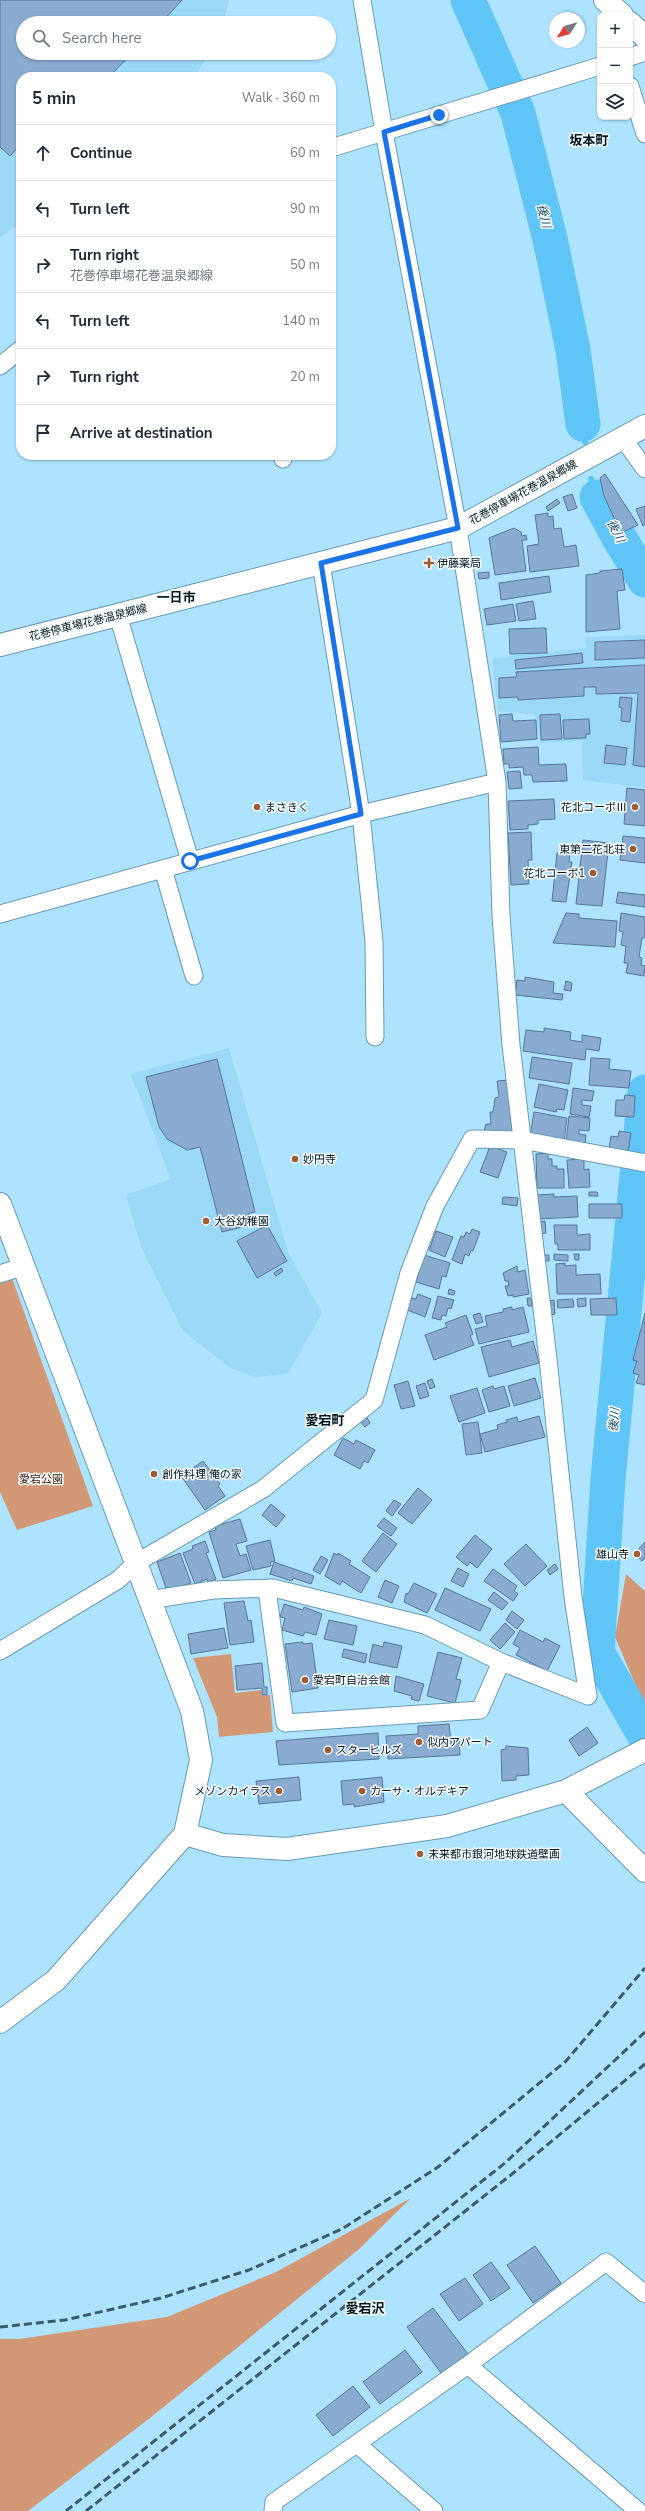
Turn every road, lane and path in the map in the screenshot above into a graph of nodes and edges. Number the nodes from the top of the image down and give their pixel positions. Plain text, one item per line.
1 (362, 0) edge
2 (606, 0) edge
3 (619, 12) edge
4 (633, 26) edge
5 (645, 37) edge
6 (645, 52) edge
7 (633, 56) edge
8 (597, 67) edge
9 (633, 96) edge
10 (384, 132) junction
11 (645, 134) edge
12 (336, 146) edge
13 (16, 353) edge
14 (0, 366) edge
15 (645, 426) edge
16 (622, 437) junction
17 (645, 469) edge
18 (458, 528) junction
19 (321, 563) junction
20 (118, 615) junction
21 (0, 645) edge
22 (496, 782) junction
23 (361, 814) junction
24 (190, 861) junction
25 (163, 869) junction
26 (0, 914) edge
27 (194, 976) dead end
28 (375, 1037) dead end
29 (522, 1140) junction
30 (644, 1163) edge
31 (0, 1204) edge
32 (24, 1266) junction
33 (0, 1274) edge
34 (136, 1563) junction
35 (267, 1589) junction
36 (149, 1600) junction
37 (0, 1651) edge
38 (501, 1662) junction
39 (640, 1752) edge
40 (566, 1791) junction
41 (185, 1834) junction
42 (645, 1871) edge
43 (0, 2022) edge
44 (645, 2294) edge
45 (468, 2365) junction
46 (357, 2444) junction
47 (273, 2511) edge
48 (434, 2511) edge
49 (638, 2511) edge

1 - 10 street
2 - 3 street
4 - 5 street
6 - 7 street
8 - 10 street
9 - 11 street
10 - 12 street
10 - 18 street
13 - 14 street
15 - 16 street, 花巻停車場花巻温泉郷線
16 - 17 street
16 - 18 street, 花巻停車場花巻温泉郷線
18 - 19 street, 花巻停車場花巻温泉郷線
18 - 22 street
19 - 20 street, 花巻停車場花巻温泉郷線
19 - 23 street
20 - 21 street, 花巻停車場花巻温泉郷線
20 - 24 street
22 - 23 street
22 - 29 street
23 - 24 street
23 - 28 street
24 - 25 street
25 - 26 street
25 - 27 street
29 - 30 street
29 - 34 street
29 - 38 street
31 - 32 street
32 - 33 street
32 - 34 street
34 - 36 street
34 - 37 street
35 - 36 street
35 - 38 street
35 - 38 street
36 - 41 street
39 - 40 street
40 - 41 street
40 - 42 street
41 - 43 street
44 - 45 street
45 - 46 street
45 - 49 street
46 - 47 street
46 - 48 street

